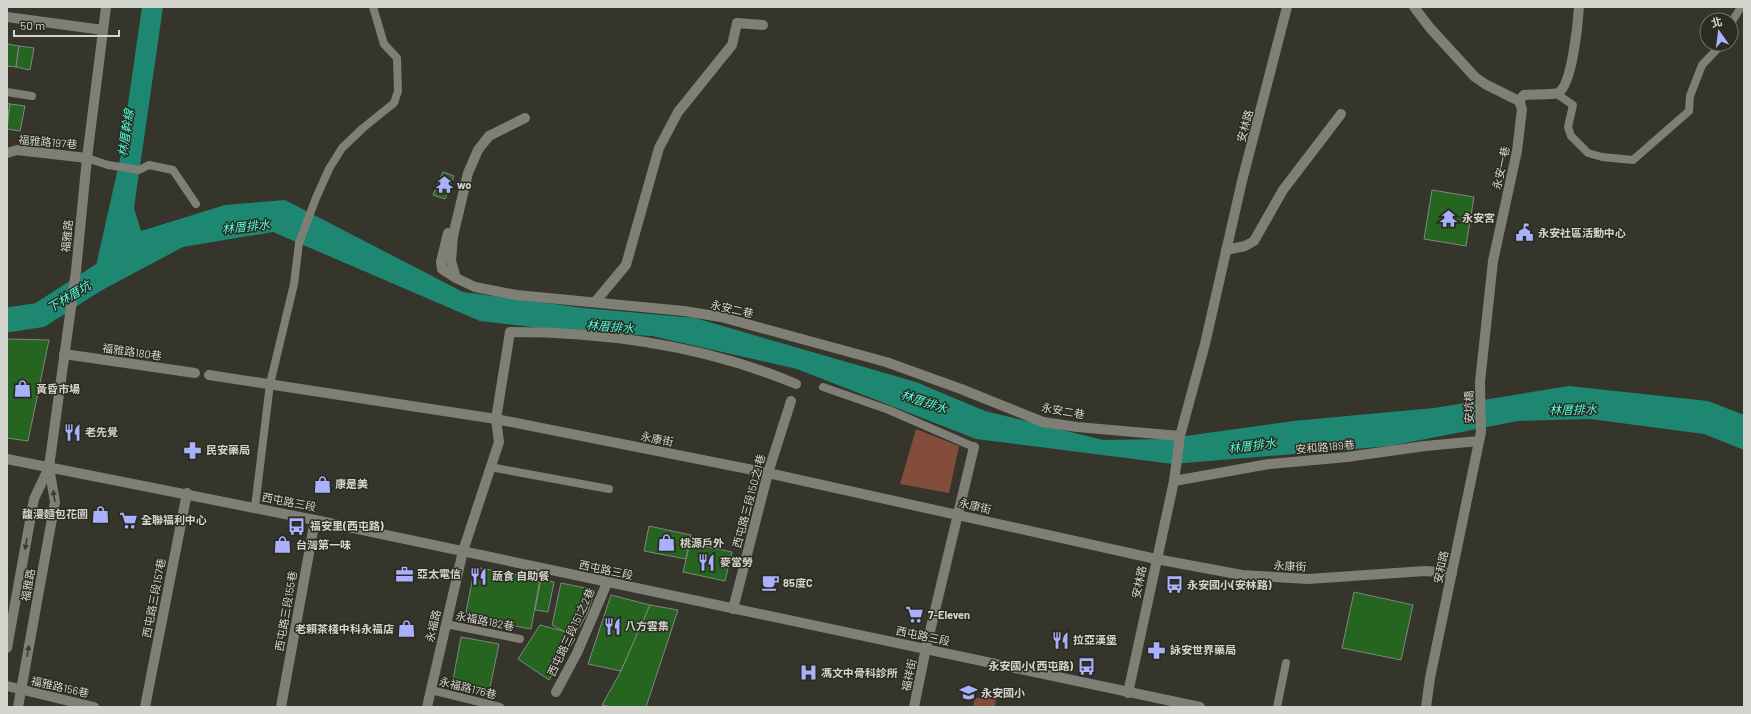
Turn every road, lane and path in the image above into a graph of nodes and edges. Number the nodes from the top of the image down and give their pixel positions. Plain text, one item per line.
1 (106, 7) edge
2 (373, 7) edge
3 (1287, 7) edge
4 (1414, 7) edge
5 (1579, 7) edge
6 (7, 17) edge
7 (763, 25) dead end
8 (103, 30) junction
9 (1714, 52) edge
10 (7, 92) edge
11 (1557, 94) junction
12 (32, 96) dead end
13 (1519, 101) junction
14 (1342, 114) dead end
15 (525, 118) dead end
16 (7, 153) edge
17 (87, 158) junction
18 (459, 186) dead end
19 (196, 204) dead end
20 (1226, 250) junction
21 (456, 278) junction
22 (595, 302) junction
23 (64, 354) junction
24 (195, 373) dead end
25 (209, 375) dead end
26 (1480, 382) joint
27 (270, 384) junction
28 (796, 384) dead end
29 (823, 387) dead end
30 (791, 401) dead end
31 (496, 419) junction
32 (1180, 436) junction
33 (1480, 436) junction
34 (974, 447) joint
35 (7, 459) edge
36 (49, 467) junction
37 (490, 467) junction
38 (768, 474) junction
39 (1175, 479) junction
40 (609, 490) dead end
41 (187, 493) junction
42 (255, 507) junction
43 (958, 514) junction
44 (315, 520) junction
45 (463, 551) junction
46 (1156, 559) junction
47 (1452, 573) junction
48 (607, 582) junction
49 (733, 609) junction
50 (446, 624) junction
51 (520, 639) dead end
52 (7, 648) edge
53 (926, 648) junction
54 (1286, 663) dead end
55 (7, 686) edge
56 (20, 689) junction
57 (431, 690) junction
58 (556, 692) dead end
59 (1128, 693) junction
60 (18, 707) edge
61 (94, 707) edge
62 (145, 707) edge
63 (281, 707) edge
64 (427, 707) edge
65 (500, 707) edge
66 (914, 707) edge
67 (1200, 707) edge
68 (1277, 707) edge
69 (1426, 707) edge

1 - 8 street, 福雅路
2 - 27 lane
3 - 20 street, 安林路
4 - 13 street
5 - 11 street
6 - 8 street
7 - 22 street
8 - 17 street, 福雅路
9 - 11 lane
10 - 12 lane
11 - 13 street
13 - 26 street, 永安一巷
14 - 20 street
15 - 21 street
16 - 17 street, 福雅路197巷
17 - 19 lane
17 - 23 street, 福雅路
18 - 21 street, 永安二巷
20 - 32 street, 安林路
21 - 22 street, 永安二巷
22 - 32 street, 永安二巷
23 - 24 street, 福雅路180巷
23 - 36 street, 福雅路
25 - 27 street, 永康街
26 - 33 street, 安坑橋
27 - 31 street, 永康街
27 - 42 lane
28 - 31 street, 永福路
29 - 34 lane
30 - 38 street, 西屯路三段150之1巷
31 - 37 street, 永福路
31 - 38 street, 永康街
32 - 39 street, 安林路
33 - 39 street, 安和路189巷
33 - 47 street, 安和路
34 - 43 street, 福祥街
35 - 36 street, 西屯路三段
36 - 41 street, 西屯路三段
36 -> 52 street, 福雅路
56 -> 36 street, 福雅路
37 - 40 lane
37 - 45 street, 永福路
38 - 43 street, 永康街
38 - 49 street, 西屯路三段150之1巷
39 - 46 street, 安林路
41 - 42 street, 西屯路三段
41 - 62 street, 西屯路三段157巷
42 - 44 street, 西屯路三段
43 - 46 street, 永康街
43 - 53 street, 福祥街
44 - 45 street, 西屯路三段
44 - 63 street, 西屯路三段155巷
45 - 48 street, 西屯路三段
45 - 50 street, 永福路
46 - 47 street, 永康街
46 - 59 street, 安林路
47 - 69 street, 安和路
48 - 49 street, 西屯路三段
48 - 58 street, 西屯路三段151之2巷
49 - 53 street, 西屯路三段
50 - 51 lane, 永福路182巷
50 - 57 street, 永福路
53 - 59 street, 西屯路三段
53 - 66 street, 福祥街
54 - 68 lane
55 - 56 street, 福雅路156巷
56 - 60 street, 福雅路
56 - 61 street, 福雅路156巷
57 - 64 street, 永福路
57 - 65 lane, 永福路176巷
59 - 67 street, 西屯路三段

